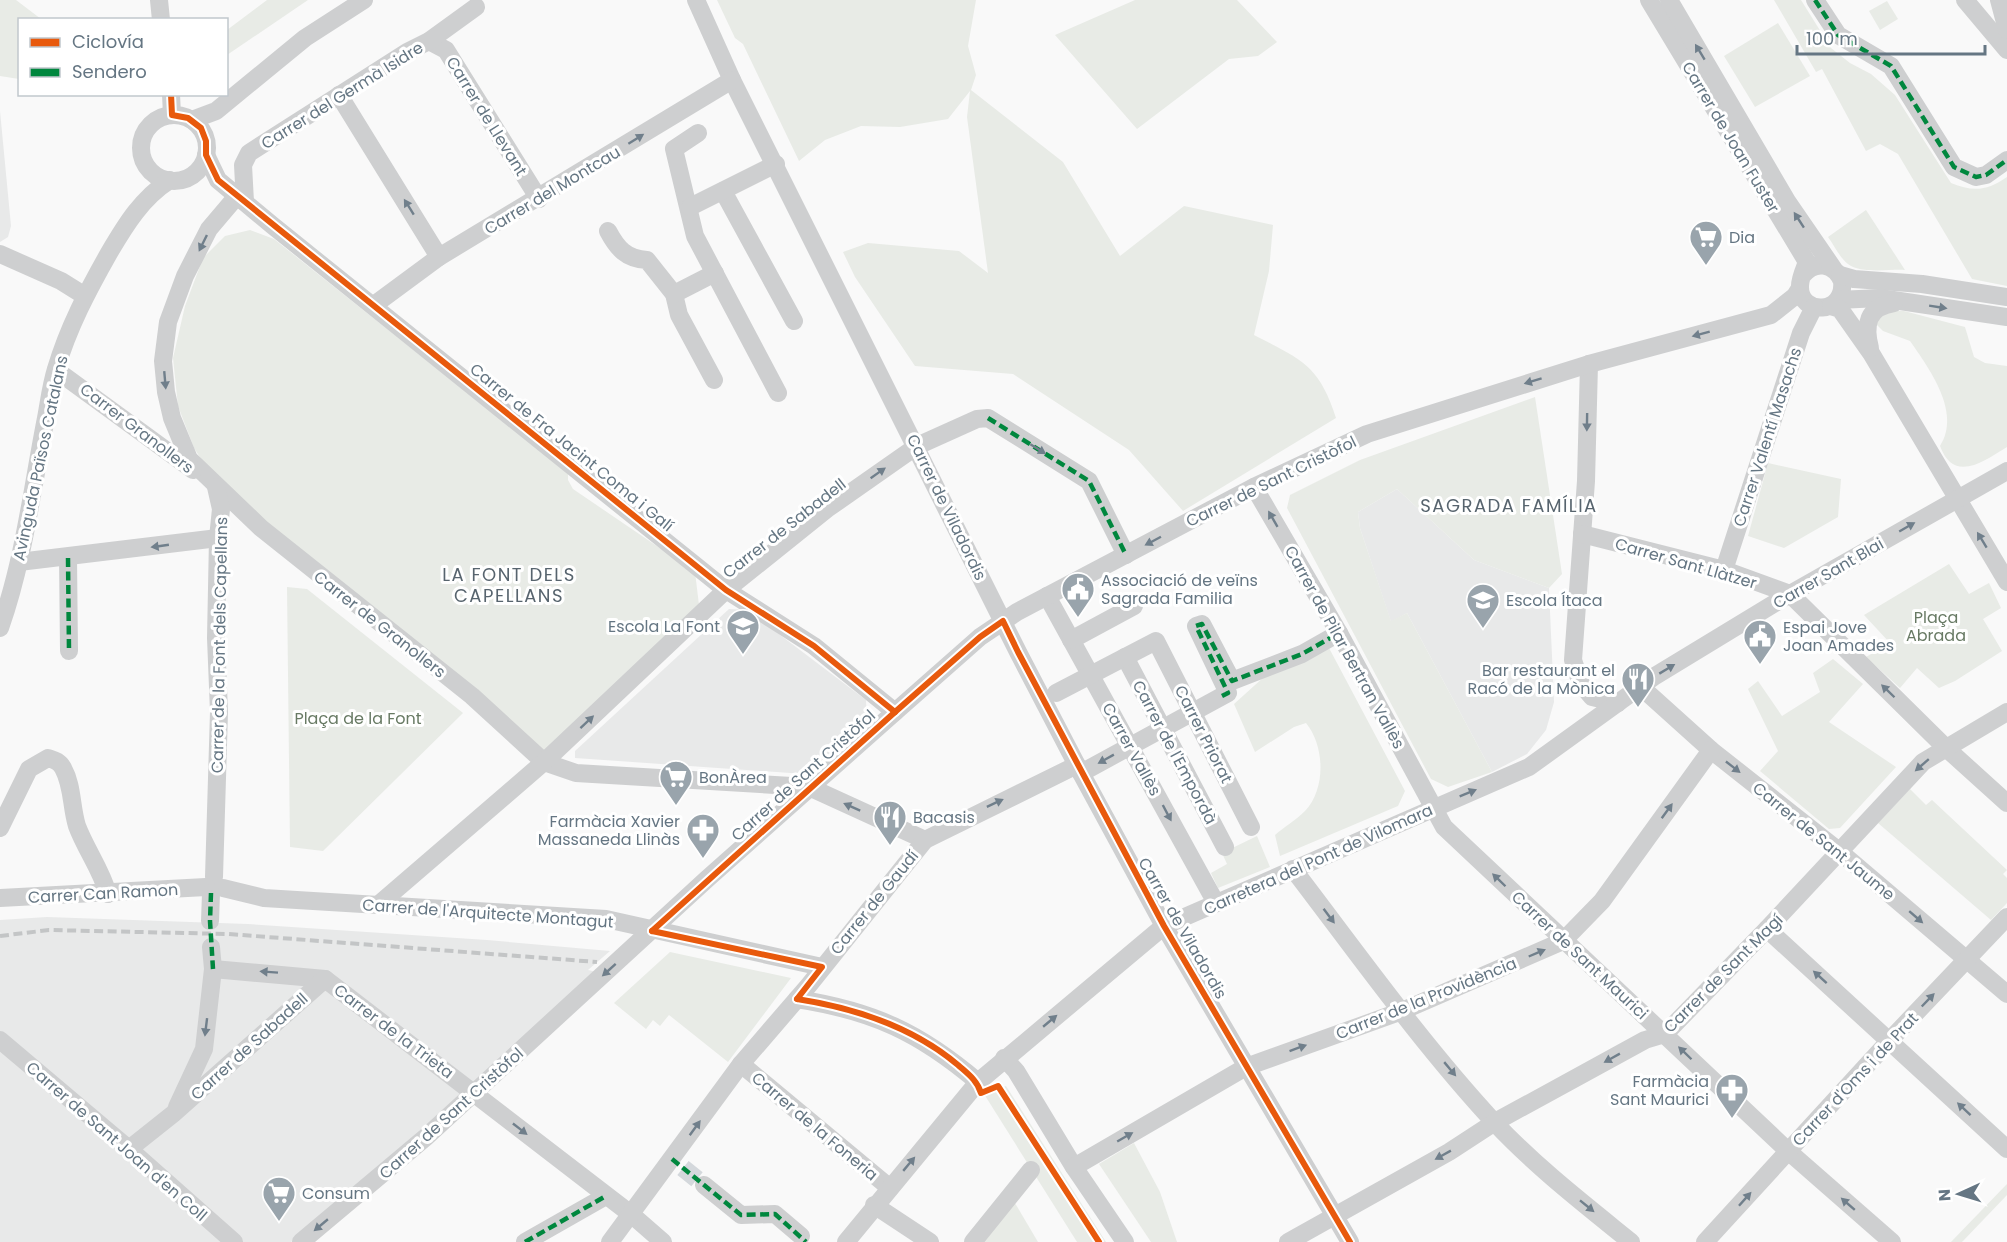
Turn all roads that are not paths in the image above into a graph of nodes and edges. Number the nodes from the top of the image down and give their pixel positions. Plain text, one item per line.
1 (159, 0) edge
2 (364, 0) edge
3 (696, 0) edge
4 (1649, 0) edge
5 (1669, 0) edge
6 (1815, 0) edge
7 (1965, 0) edge
8 (1998, 0) edge
9 (476, 7) dead end
10 (161, 18) edge
11 (2007, 30) edge
12 (429, 41) junction
13 (2007, 50) edge
14 (732, 80) junction
15 (339, 94) junction
16 (171, 96) edge
17 (216, 111) junction
18 (172, 115) junction
19 (192, 120) junction
20 (698, 133) dead end
21 (205, 136) junction
22 (206, 155) junction
23 (2007, 160) edge
24 (776, 164) junction
25 (148, 168) junction
26 (193, 175) junction
27 (170, 180) junction
28 (218, 180) junction
29 (723, 191) junction
30 (144, 198) junction
31 (241, 199) junction
32 (539, 199) junction
33 (690, 207) junction
34 (608, 231) dead end
35 (0, 254) edge
36 (439, 257) junction
37 (1836, 271) junction
38 (715, 273) junction
39 (1801, 281) junction
40 (674, 294) junction
41 (85, 296) junction
42 (2007, 297) edge
43 (1902, 302) junction
44 (1828, 304) junction
45 (374, 305) junction
46 (2007, 317) edge
47 (794, 321) dead end
48 (1871, 353) junction
49 (1588, 364) junction
50 (56, 370) junction
51 (714, 380) dead end
52 (778, 393) dead end
53 (917, 446) junction
54 (2007, 458) edge
55 (2007, 471) edge
56 (216, 487) junction
57 (1254, 487) junction
58 (1958, 498) junction
59 (1582, 534) junction
60 (218, 538) junction
61 (1126, 555) junction
62 (68, 558) junction
63 (19, 562) junction
64 (1724, 570) junction
65 (2007, 582) edge
66 (726, 590) junction
67 (1790, 594) junction
68 (1047, 596) junction
69 (1134, 606) dead end
70 (1004, 621) junction
71 (0, 628) edge
72 (1339, 633) junction
73 (1071, 640) junction
74 (973, 644) junction
75 (69, 651) dead end
76 (1017, 652) junction
77 (1125, 657) junction
78 (1090, 675) junction
79 (1641, 687) junction
80 (1056, 693) dead end
81 (1618, 703) junction
82 (895, 712) junction
83 (1193, 712) junction
84 (2007, 712) edge
85 (1162, 729) junction
86 (1131, 746) junction
87 (1946, 747) junction
88 (1712, 750) junction
89 (1551, 752) joint
90 (544, 762) junction
91 (1079, 769) junction
92 (809, 788) junction
93 (2007, 803) edge
94 (1434, 808) junction
95 (1251, 826) dead end
96 (0, 828) edge
97 (925, 840) junction
98 (1225, 847) dead end
99 (1839, 851) junction
100 (1293, 869) junction
101 (214, 886) junction
102 (108, 894) junction
103 (0, 898) edge
104 (1216, 903) junction
105 (378, 905) junction
106 (2007, 917) edge
107 (210, 921) dead end
108 (1164, 926) junction
109 (1767, 929) junction
110 (652, 931) junction
111 (1563, 941) junction
112 (211, 947) dead end
113 (1966, 960) junction
114 (822, 967) junction
115 (213, 969) junction
116 (325, 979) junction
117 (2007, 994) edge
118 (797, 999) junction
119 (1402, 1011) junction
120 (1665, 1034) junction
121 (0, 1040) edge
122 (1890, 1040) junction
123 (1004, 1058) junction
124 (741, 1064) junction
125 (1246, 1067) junction
126 (978, 1082) junction
127 (474, 1093) junction
128 (173, 1114) junction
129 (1495, 1122) junction
130 (129, 1149) junction
131 (2007, 1149) edge
132 (1788, 1151) junction
133 (1074, 1167) junction
134 (1031, 1170) dead end
135 (704, 1185) tunnel mouth
136 (890, 1188) junction
137 (606, 1196) junction
138 (874, 1205) junction
139 (1334, 1214) junction
140 (632, 1215) junction
141 (801, 1236) dead end
142 (856, 1239) edge
143 (234, 1242) edge
144 (301, 1242) edge
145 (525, 1242) edge
146 (610, 1242) edge
147 (663, 1242) edge
148 (930, 1242) edge
149 (973, 1242) edge
150 (1125, 1242) edge
151 (1288, 1242) edge
152 (1350, 1242) edge
153 (1631, 1242) edge
154 (1705, 1242) edge
155 (1892, 1242) edge

1 - 10 street
2 - 17 street
3 - 14 street, Carrer de Viladordis
4 - 39 street, Carrer de Joan Fuster
37 -> 5 street, Carrer de Joan Fuster
6 - 23 street
7 - 13 street
8 - 11 street
9 - 12 street, Carrer del Germà Isidre
12 - 15 street, Carrer del Germà Isidre
12 - 32 street, Carrer de Llevant
14 - 24 street, Carrer de Viladordis
32 -> 14 street, Carrer del Montcau
15 - 31 street, Carrer del Germà Isidre
36 -> 15 street
16 - 18 street
17 - 19 street
17 - 21 street
18 - 19 street
18 - 25 street, Avinguda Països Catalans
19 - 21 street
20 - 33 street
21 - 22 street
22 - 26 street
22 - 28 street
24 - 29 street
24 - 53 street, Carrer de Viladordis
25 - 27 street
25 - 30 street, Avinguda Països Catalans
26 - 27 street, Avinguda Països Catalans
26 - 28 street
27 - 30 street, Avinguda Països Catalans
28 - 31 street, Carrer de Fra Jacint Coma i Galí
29 - 33 street
29 - 47 street
30 - 41 street, Avinguda Països Catalans
31 - 45 street, Carrer de Fra Jacint Coma i Galí
31 -> 56 street
32 - 36 street, Carrer del Montcau
33 - 38 street
34 - 40 street
35 - 41 street
36 - 45 street, Carrer del Montcau
37 - 39 street
37 - 42 street
37 - 44 street
38 - 40 street
38 - 52 street
39 - 44 street
39 -> 49 street
40 - 51 street
41 - 50 street, Avinguda Països Catalans
43 - 44 street
43 -> 46 street
43 - 48 street
44 - 48 street
44 - 64 street, Carrer Valentí Masachs
45 - 66 street, Carrer de Fra Jacint Coma i Galí
48 - 58 street
49 -> 57 street, Carrer de Sant Cristòfol
49 -> 59 street
50 - 56 street, Carrer Granollers
50 - 63 street, Avinguda Països Catalans
53 -> 61 street, Carrer de Sabadell
66 -> 53 street, Carrer de Sabadell
53 - 70 street, Carrer de Viladordis
54 - 58 street, Carrer Sant Blai
55 - 58 street, Carrer Sant Blai
56 - 60 street, Carrer de la Font dels Capellans
56 - 90 street, Carrer de Granollers
57 -> 61 street, Carrer de Sant Cristòfol
72 -> 57 street, Carrer de Pilar Bertran Vallès
65 -> 58 street
67 -> 58 street, Carrer Sant Blai
59 - 64 street, Carrer Sant Llàtzer
59 - 81 street
60 -> 62 street
60 - 101 street, Carrer de la Font dels Capellans
61 - 68 street, Carrer de Sant Cristòfol
62 - 63 street
62 - 75 street
63 - 71 street, Avinguda Països Catalans
64 - 67 street, Carrer Sant Llàtzer
66 - 82 street, Carrer de Fra Jacint Coma i Galí
90 -> 66 street, Carrer de Sabadell
79 -> 67 street, Carrer Sant Blai
87 -> 67 street
68 - 70 street, Carrer de Sant Cristòfol
68 - 73 street, Carrer Vallès
69 - 73 street
70 - 74 street, Carrer de Sant Cristòfol
70 - 76 street, Carrer de Viladordis
72 - 83 street, Carrer de Gaudí
72 - 94 street, Carrer de Pilar Bertran Vallès
73 - 78 street, Carrer Vallès
74 - 76 street
74 - 82 street, Carrer de Sant Cristòfol
76 - 91 street, Carrer de Viladordis
77 - 78 street
77 - 83 street, Carrer Priorat
77 - 85 street, Carrer de l'Empordà
78 - 80 street
78 - 86 street, Carrer Vallès
79 - 81 street, Carrer Sant Blai
79 - 88 street, Carrer de Sant Jaume
81 - 89 street, Carrer Sant Blai
82 - 92 street, Carrer de Sant Cristòfol
83 - 85 street, Carrer de Gaudí
83 - 95 street, Carrer Priorat
84 - 87 street, Carrer de Sant Magí
85 - 86 street, Carrer de Gaudí
85 - 98 street, Carrer de l'Empordà
86 -> 91 street, Carrer de Gaudí
86 -> 104 street, Carrer Vallès
87 - 93 street
87 -> 99 street, Carrer de Sant Magí
88 -> 99 street, Carrer de Sant Jaume
111 -> 88 street, Carrer de la Providència
94 -> 89 street, Carretera del Pont de Vilomara
90 - 92 street
90 - 105 street, Carrer de Sabadell
97 -> 91 street, Carrer de Gaudí
91 - 108 street, Carrer de Viladordis
97 -> 92 street
92 - 110 street, Carrer de Sant Cristòfol
94 - 100 street, Carretera del Pont de Vilomara
111 -> 94 street, Carrer de Sant Maurici
96 - 102 street
97 - 114 street, Carrer de Gaudí
99 - 109 street, Carrer de Sant Magí
99 -> 113 street, Carrer de Sant Jaume
100 - 104 street, Carretera del Pont de Vilomara
100 -> 119 street
101 - 102 street, Carrer Can Ramon
101 - 105 street, Carrer de l'Arquitecte Montagut
101 - 107 street, Carrer de la Font dels Capellans
102 - 103 street, Carrer Can Ramon
104 - 108 street, Carretera del Pont de Vilomara
105 - 110 street, Carrer de l'Arquitecte Montagut
106 - 113 street, Carrer d'Oms i de Prat
123 -> 108 street, Carretera del Pont de Vilomara
108 - 125 street, Carrer de Viladordis
109 - 120 street, Carrer de Sant Magí
122 -> 109 street
110 - 114 street, Carrer de l'Arquitecte Montagut
110 -> 127 street, Carrer de Sant Cristòfol
119 -> 111 street, Carrer de la Providència
111 - 120 street, Carrer de Sant Maurici
112 - 115 street
113 - 117 street, Carrer de Sant Jaume
122 -> 113 street, Carrer d'Oms i de Prat
114 - 118 street, Carrer de Gaudí
116 -> 115 street, Carrer de la Trieta
115 -> 128 street
116 - 127 street, Carrer de la Trieta
116 - 128 street, Carrer de Sabadell
118 - 124 street, Carrer de Gaudí
118 - 126 street
125 -> 119 street, Carrer de la Providència
119 -> 129 street
120 -> 129 street, Carrer de Sant Magí
132 -> 120 street, Carrer de Sant Maurici
121 - 130 street, Carrer de Sant Joan d'en Coll
131 -> 122 street
122 - 132 street, Carrer d'Oms i de Prat
123 - 126 street, Carretera del Pont de Vilomara
123 - 133 street
124 - 136 street, Carrer de la Foneria
140 -> 124 street, Carrer de Gaudí
133 -> 125 street, Carrer de la Providència
125 - 139 street, Carrer de Viladordis
136 -> 126 street, Carretera del Pont de Vilomara
127 -> 137 street, Carrer de la Trieta
127 -> 144 street, Carrer de Sant Cristòfol
128 - 130 street
129 -> 139 street, Carrer de Sant Magí
129 -> 153 street
130 - 143 street, Carrer de Sant Joan d'en Coll
154 -> 132 street, Carrer d'Oms i de Prat
155 -> 132 street, Carrer de Sant Maurici
133 - 150 street
134 - 149 street
135 - 141 street
136 - 138 street, Carretera del Pont de Vilomara
137 - 140 street, Carrer de la Trieta
137 - 145 street
138 - 142 street, Carretera del Pont de Vilomara
138 - 148 street
139 - 151 street, Carrer de Sant Magí
139 - 152 street, Carrer de Viladordis
140 - 146 street, Carrer de Gaudí
140 - 147 street, Carrer de la Trieta

